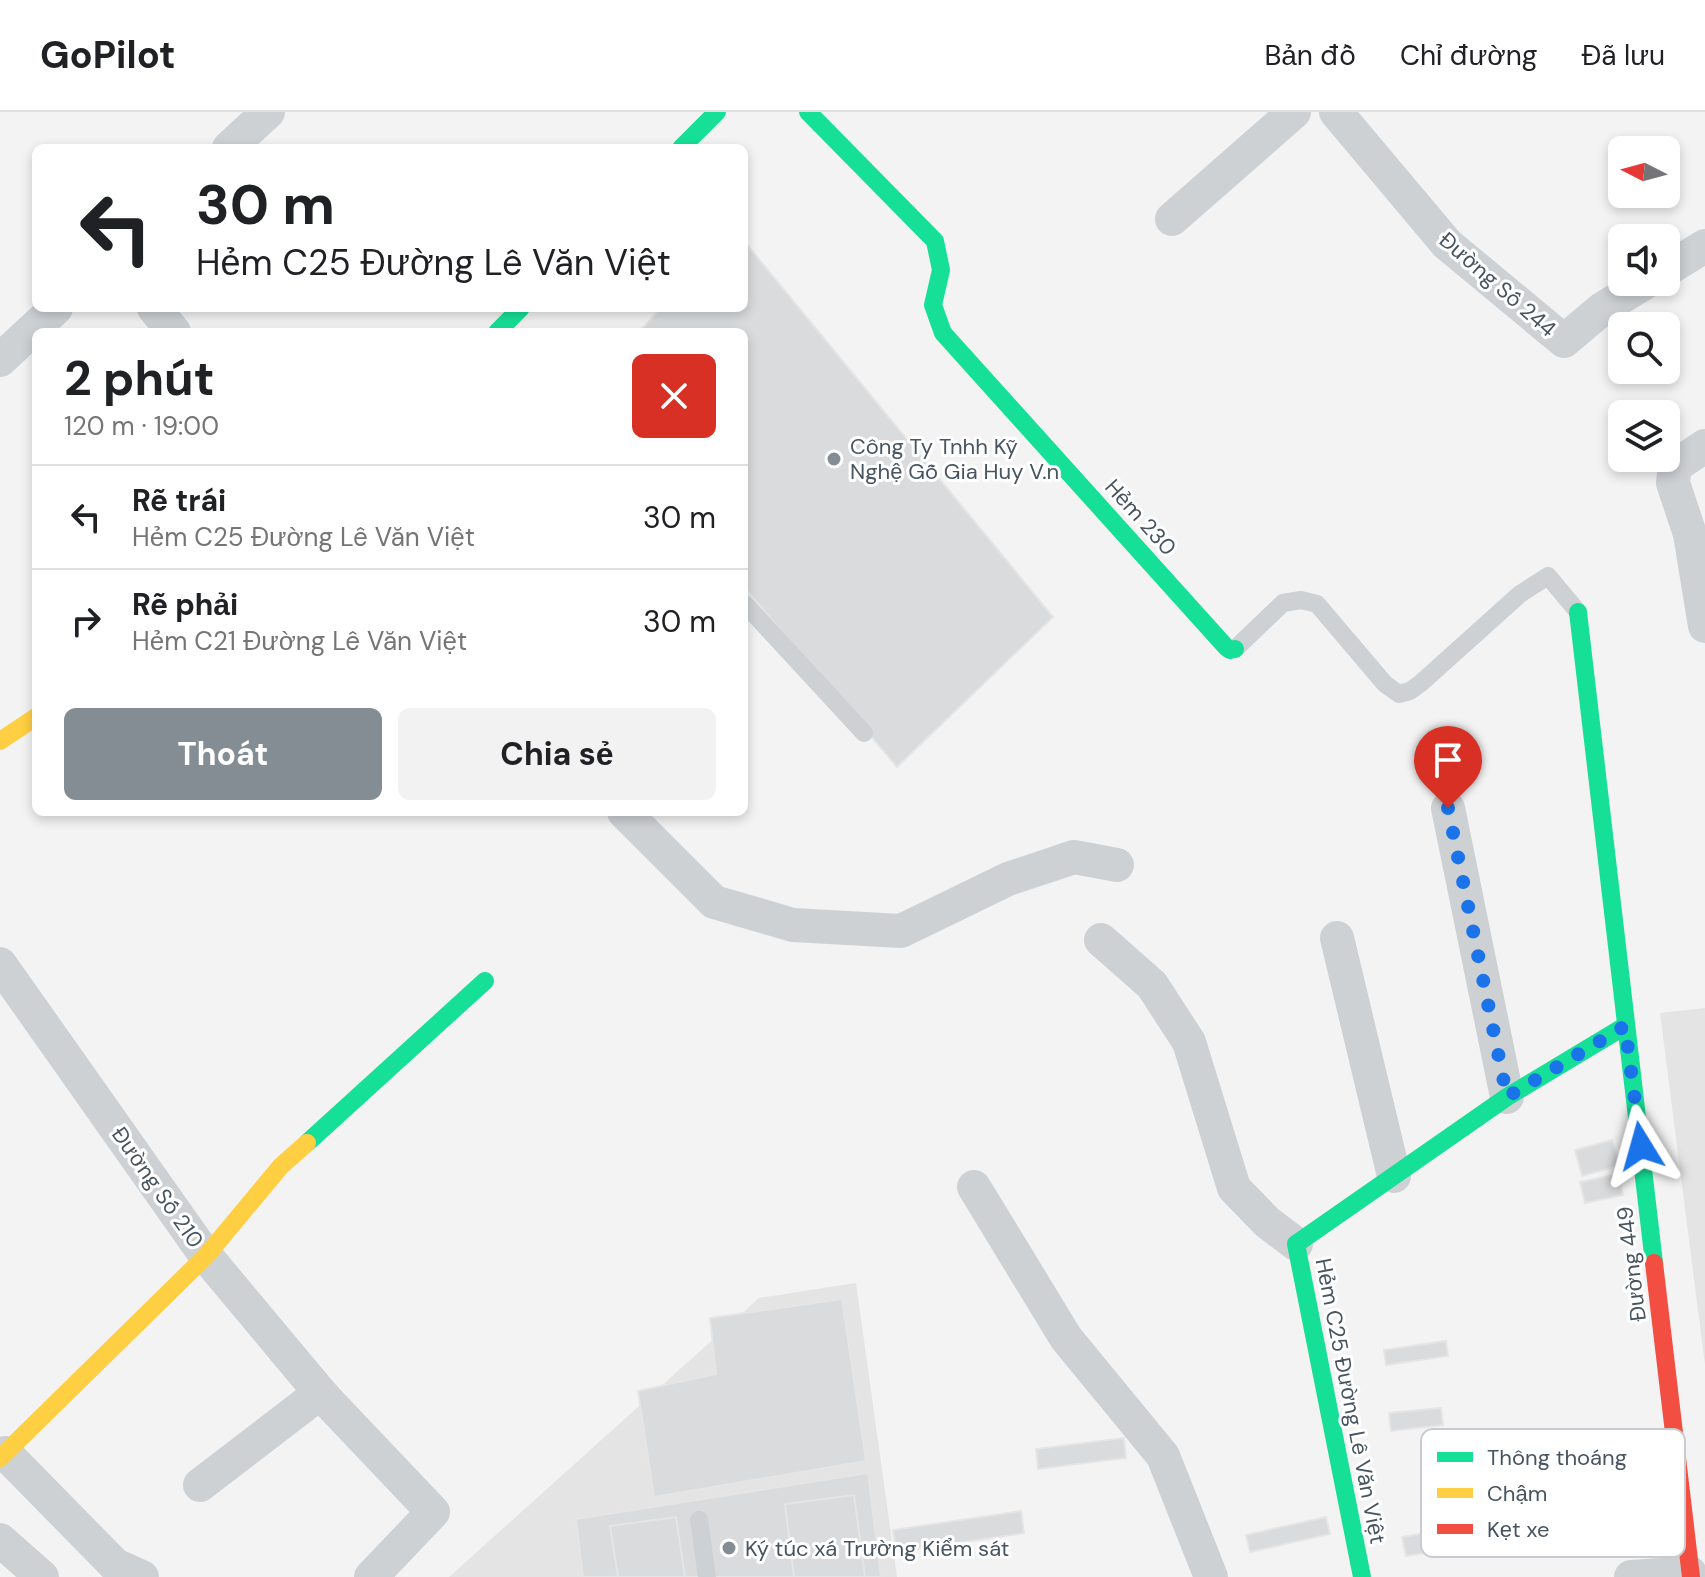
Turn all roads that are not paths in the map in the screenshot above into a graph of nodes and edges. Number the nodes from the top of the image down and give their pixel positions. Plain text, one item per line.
1 (268, 112) edge
2 (717, 112) edge
3 (808, 112) edge
4 (1294, 112) edge
5 (1348, 116) edge
6 (233, 144) edge
7 (685, 144) edge
8 (1172, 219) dead end
9 (1705, 246) edge
10 (1680, 261) edge
11 (1623, 296) edge
12 (52, 312) edge
13 (157, 312) edge
14 (517, 312) edge
15 (34, 328) edge
16 (171, 328) edge
17 (501, 328) edge
18 (32, 330) edge
19 (0, 360) edge
20 (1705, 446) edge
21 (748, 607) edge
22 (1578, 612) joint
23 (1705, 626) edge
24 (1235, 649) joint
25 (32, 720) edge
26 (864, 733) dead end
27 (0, 741) edge
28 (1448, 808) dead end
29 (628, 816) edge
30 (1117, 865) dead end
31 (1337, 938) dead end
32 (1101, 940) dead end
33 (0, 964) edge
34 (485, 981) dead end
35 (1625, 1026) junction
36 (1507, 1097) junction
37 (1394, 1176) junction
38 (974, 1187) dead end
39 (1296, 1244) junction
40 (206, 1256) junction
41 (327, 1401) junction
42 (1673, 1429) edge
43 (2, 1455) edge
44 (200, 1485) dead end
45 (699, 1520) dead end
46 (1685, 1525) edge
47 (0, 1540) edge
48 (1691, 1575) edge
49 (42, 1577) edge
50 (142, 1577) edge
51 (371, 1577) edge
52 (707, 1577) edge
53 (1211, 1577) edge
54 (1362, 1577) edge
55 (1631, 1577) edge

1 - 6 street
2 - 7 street
3 - 24 street, Hẻm 230
4 - 8 street
5 - 11 street, Đường Số 244
9 - 10 street
12 - 15 street
13 - 16 street
14 - 17 street
18 - 19 street
20 - 23 street
21 - 26 lane
22 - 24 lane, Hẻm 230
22 - 35 street, Đường 449
25 - 27 street
28 - 36 street
29 - 30 street
31 - 37 street
32 - 39 street
33 - 40 street, Đường Số 210
34 - 40 street
35 - 36 street, Hẻm C25 Đường Lê Văn Việt
35 - 42 street, Đường 449
36 - 37 street, Hẻm C25 Đường Lê Văn Việt
37 - 39 street, Hẻm C25 Đường Lê Văn Việt
38 - 53 street
39 - 54 street, Hẻm C25 Đường Lê Văn Việt
40 - 41 street, Đường Số 210
40 - 43 street
41 - 44 street
41 - 51 street, Đường Số 210
43 - 50 street
45 - 52 lane
46 - 48 street, Đường 449
47 - 49 street
48 - 55 street

